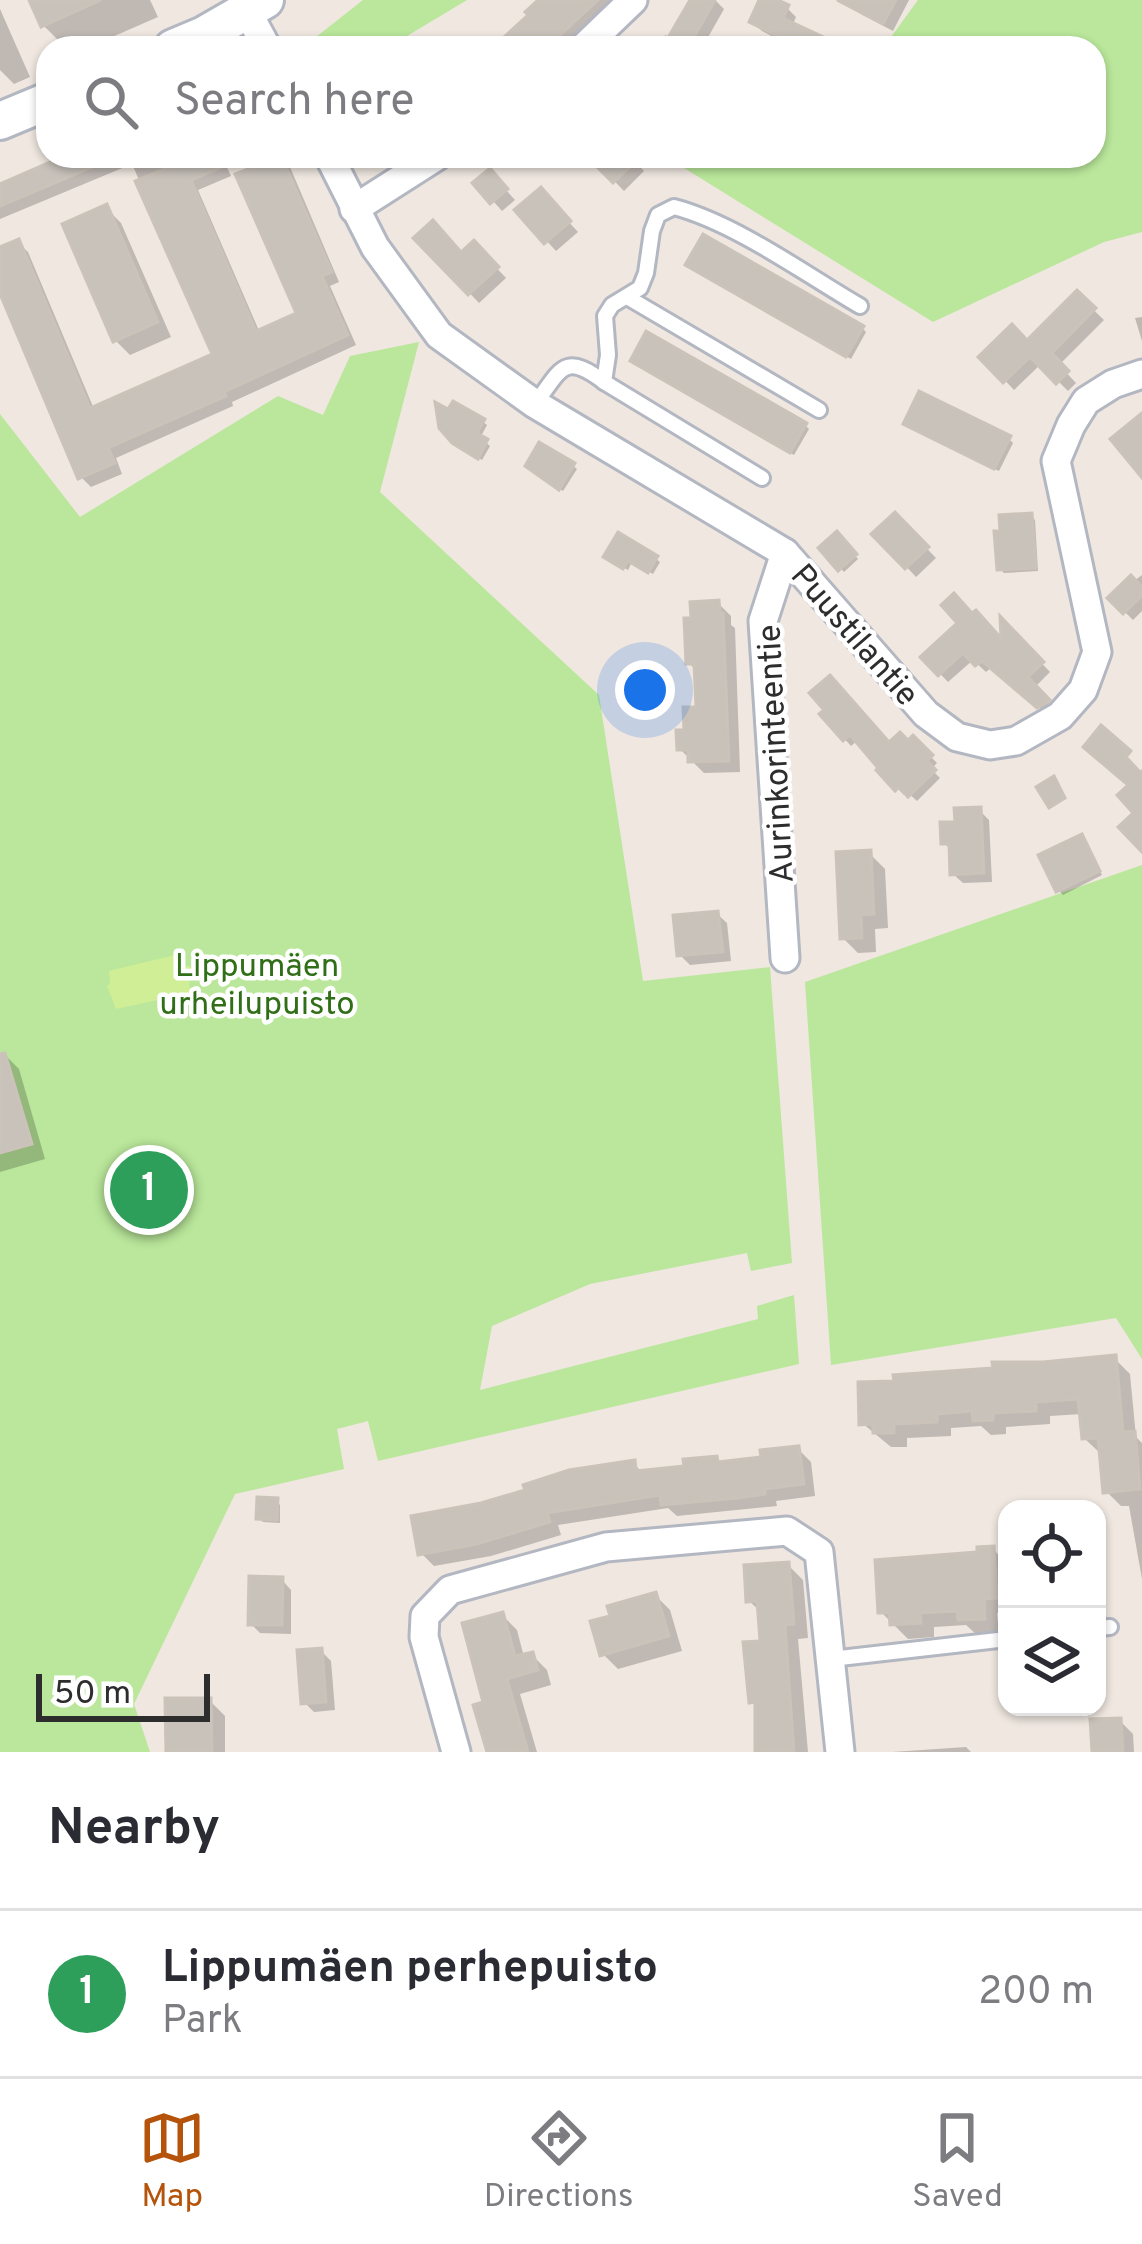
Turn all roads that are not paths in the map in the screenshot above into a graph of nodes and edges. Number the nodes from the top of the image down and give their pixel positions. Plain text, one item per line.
1 (633, 0) edge
2 (256, 5) edge
3 (202, 36) edge
4 (264, 36) edge
5 (596, 36) edge
6 (36, 106) edge
7 (0, 121) edge
8 (335, 168) edge
9 (418, 168) edge
10 (354, 208) junction
11 (627, 297) junction
12 (860, 306) dead end
13 (1142, 374) edge
14 (604, 382) junction
15 (535, 404) junction
16 (819, 410) dead end
17 (762, 478) dead end
18 (785, 553) junction
19 (785, 958) dead end
20 (998, 1640) edge
21 (831, 1659) junction
22 (455, 1752) edge
23 (840, 1752) edge

1 - 5 street
2 - 3 main road
2 - 4 street
6 - 7 main road
8 - 10 street, Puustilantie
9 - 10 street
10 - 15 street, Puustilantie
11 - 12 lane
11 - 14 lane
11 - 16 lane
13 - 18 street, Puustilantie
14 - 15 lane
14 - 17 lane
15 - 18 street, Puustilantie
18 - 19 street, Aurinkorinteentie
20 - 21 lane
21 - 22 street
21 - 23 street

